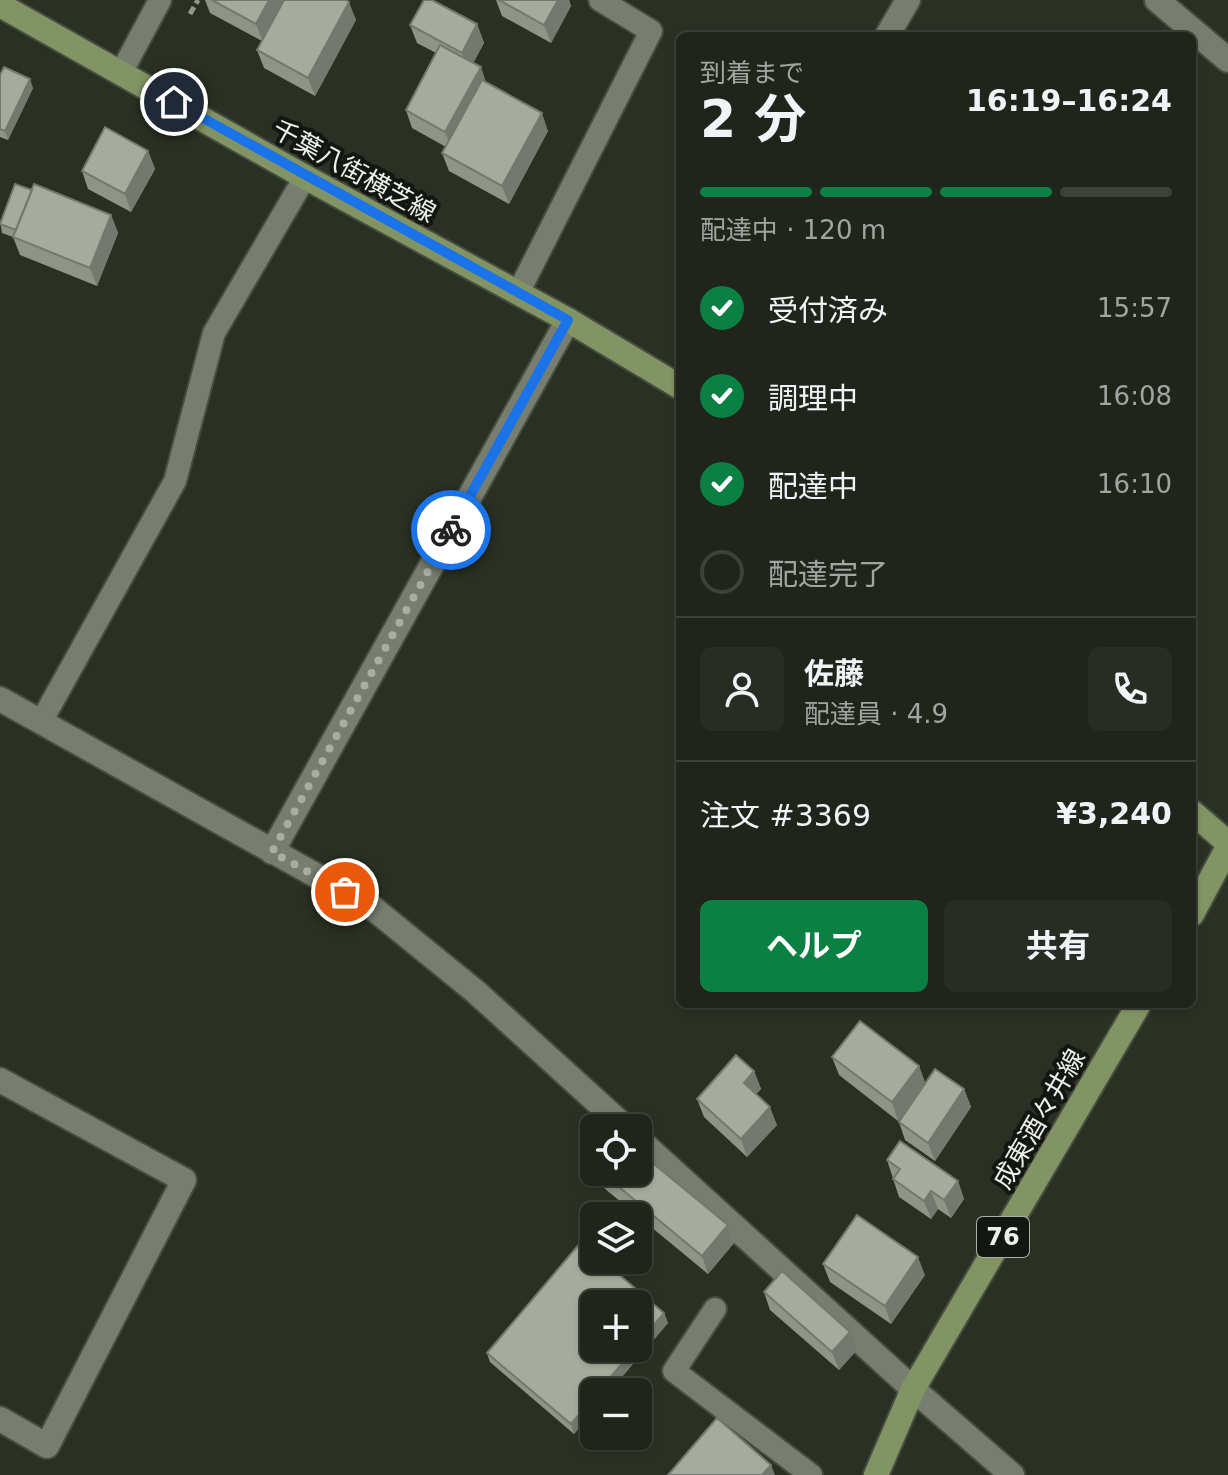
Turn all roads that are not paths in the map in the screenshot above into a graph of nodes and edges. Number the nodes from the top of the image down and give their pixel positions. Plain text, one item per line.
1 (160, 0) edge
2 (600, 0) edge
3 (908, 0) edge
4 (1157, 0) edge
5 (0, 5) edge
6 (889, 32) edge
7 (1195, 32) edge
8 (1196, 33) edge
9 (1228, 60) edge
10 (121, 73) junction
11 (305, 177) junction
12 (518, 293) junction
13 (568, 320) junction
14 (676, 385) edge
15 (0, 699) edge
16 (41, 722) junction
17 (1196, 816) edge
18 (1228, 845) edge
19 (272, 852) junction
20 (1196, 906) edge
21 (1137, 1008) edge
22 (0, 1080) edge
23 (611, 1114) edge
24 (652, 1152) edge
25 (715, 1309) dead end
26 (913, 1389) junction
27 (0, 1419) edge
28 (811, 1475) edge
29 (876, 1475) edge
30 (1012, 1475) edge

1 - 10 lane
2 - 12 lane
3 - 6 street
4 - 7 street
5 - 10 main road, 千葉八街横芝線
8 - 9 street
10 - 11 main road, 千葉八街横芝線
11 - 12 main road, 千葉八街横芝線
11 - 16 lane
12 - 13 main road, 千葉八街横芝線
13 - 14 main road, 千葉八街横芝線
13 - 19 street
15 - 16 street
16 - 19 street
17 - 18 main road
18 - 20 main road
19 - 23 street
21 - 26 main road, 成東酒々井線 / 76
22 - 27 street
24 - 26 street
25 - 28 lane
26 - 29 main road, 成東酒々井線 / 76
26 - 30 street

